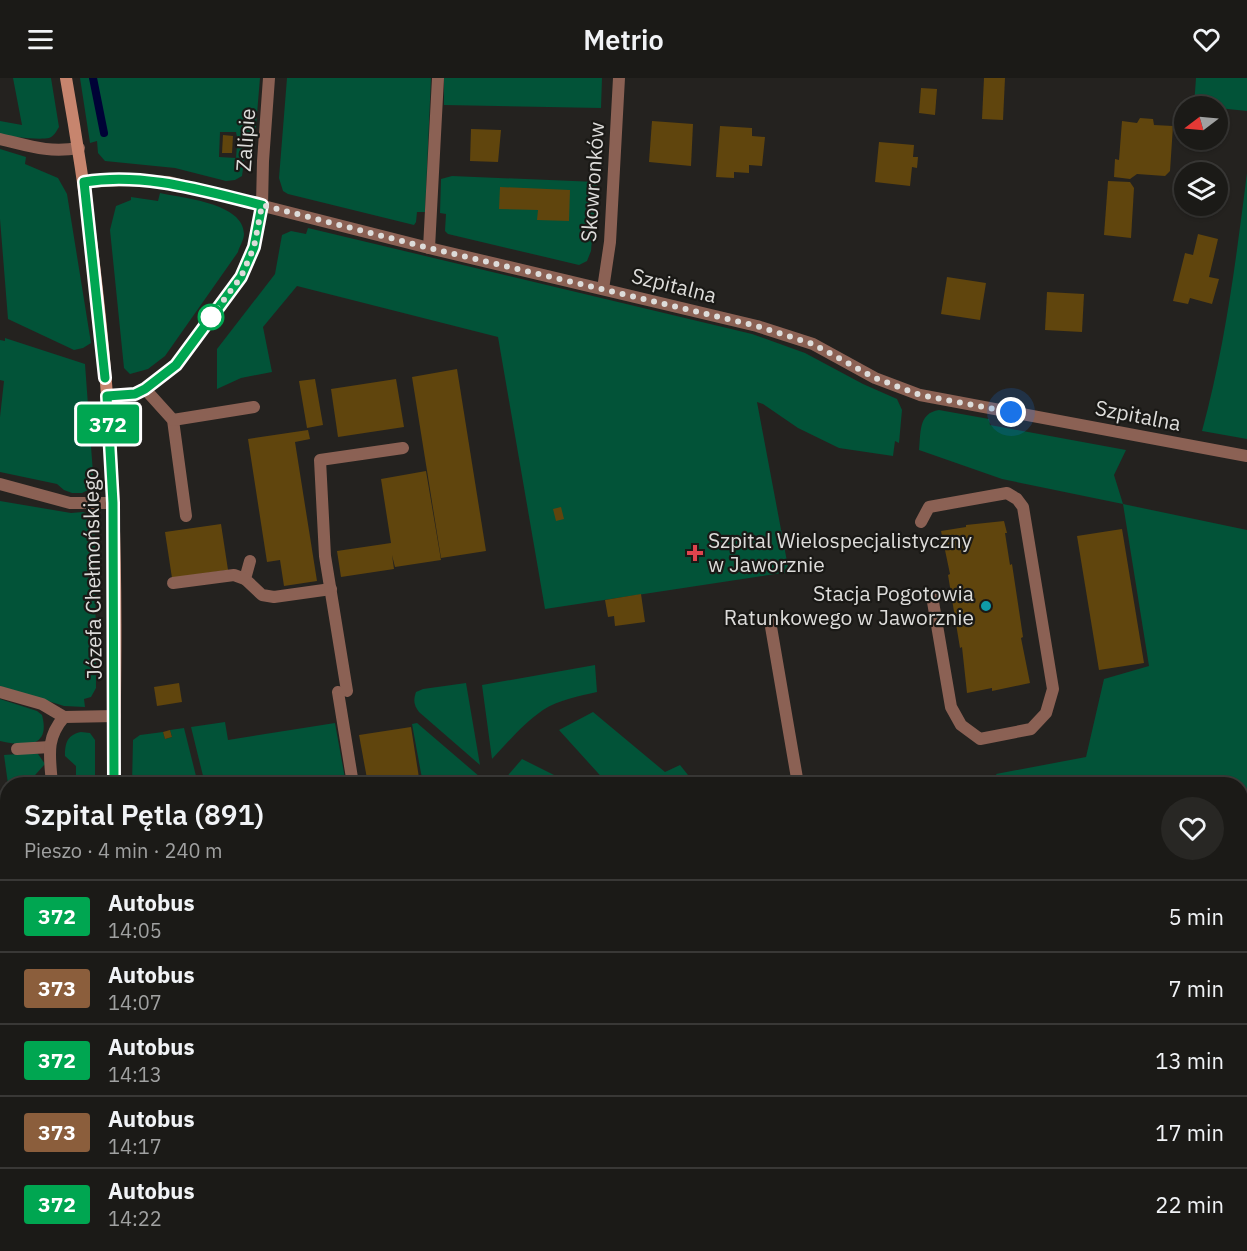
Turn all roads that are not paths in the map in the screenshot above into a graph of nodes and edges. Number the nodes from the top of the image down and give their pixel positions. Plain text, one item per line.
1 (66, 78) edge
2 (269, 78) edge
3 (438, 78) edge
4 (619, 78) edge
5 (0, 140) edge
6 (79, 148) junction
7 (84, 182) junction
8 (262, 205) junction
9 (429, 248) junction
10 (603, 289) junction
11 (145, 389) junction
12 (107, 396) junction
13 (254, 407) dead end
14 (173, 420) junction
15 (403, 448) dead end
16 (1247, 456) edge
17 (0, 484) edge
18 (113, 503) junction
19 (186, 516) dead end
20 (921, 522) dead end
21 (250, 561) dead end
22 (245, 579) junction
23 (173, 583) dead end
24 (331, 589) junction
25 (932, 596) dead end
26 (770, 621) dead end
27 (0, 692) edge
28 (115, 716) junction
29 (64, 717) junction
30 (50, 747) junction
31 (17, 749) dead end
32 (52, 777) edge
33 (114, 777) edge
34 (351, 777) edge
35 (797, 777) edge

1 - 6 street, Józefa Chełmońskiego
2 - 8 street, Zalipie
3 - 9 street
4 - 10 street, Skowronków
5 - 6 street
6 - 7 street, Józefa Chełmońskiego
7 - 8 street, Szpitalna
7 - 12 street, Józefa Chełmońskiego
8 - 9 street, Szpitalna
8 - 11 street, Zalipie
9 - 10 street, Szpitalna
10 - 16 street, Szpitalna
11 - 12 street
11 - 14 street
12 - 18 street, Józefa Chełmońskiego
13 - 14 street
14 - 19 street
15 - 24 street
17 - 18 street
18 - 28 street, Józefa Chełmońskiego
20 - 25 street
21 - 22 street
22 - 23 street
22 - 24 street
24 - 34 street
26 - 35 street
27 - 29 street
28 - 29 street
28 - 33 street, Józefa Chełmońskiego
29 - 30 street
30 - 31 street
30 - 32 street

